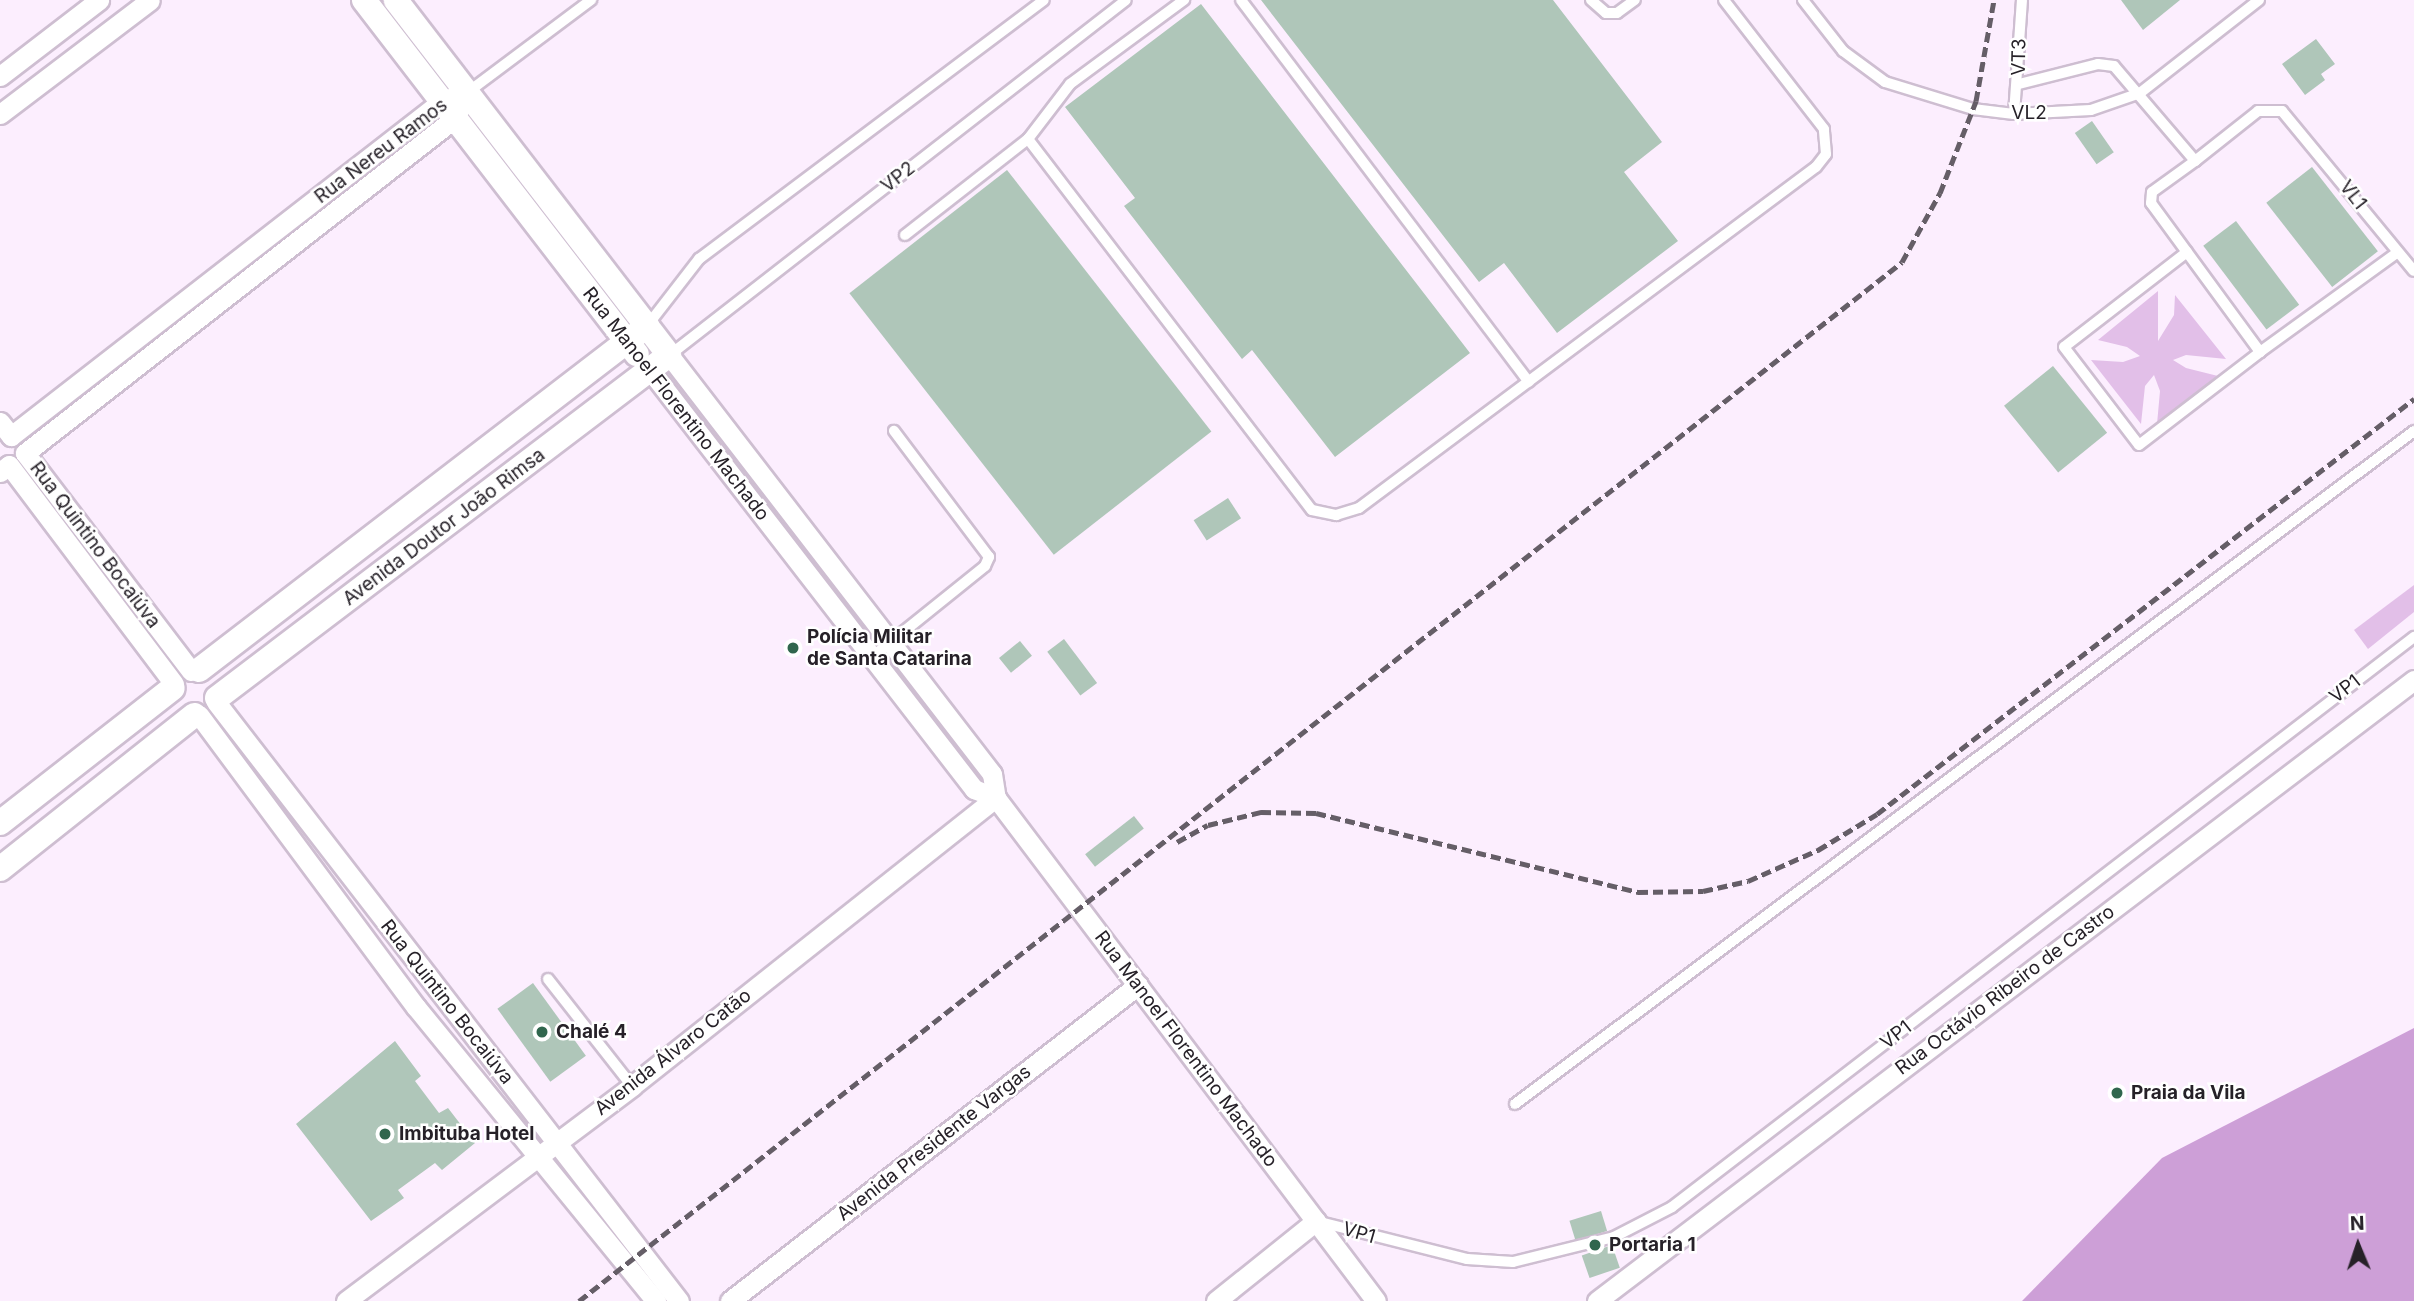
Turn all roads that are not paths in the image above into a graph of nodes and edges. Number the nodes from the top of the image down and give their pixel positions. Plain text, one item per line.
1 (99, 0) edge
2 (150, 0) edge
3 (364, 0) edge
4 (396, 0) edge
5 (590, 0) edge
6 (1044, 0) edge
7 (1126, 0) edge
8 (1184, 0) edge
9 (1241, 0) edge
10 (1591, 0) edge
11 (1635, 0) edge
12 (1724, 0) edge
13 (1803, 0) edge
14 (2022, 0) edge
15 (2259, 0) edge
16 (56, 33) junction
17 (74, 58) junction
18 (0, 76) edge
19 (2019, 83) junction
20 (467, 93) junction
21 (2140, 93) junction
22 (448, 110) junction
23 (0, 114) edge
24 (2014, 114) junction
25 (1028, 139) junction
26 (2195, 160) junction
27 (905, 235) dead end
28 (2187, 252) junction
29 (2398, 252) junction
30 (2414, 271) edge
31 (221, 272) junction
32 (234, 289) junction
33 (637, 334) junction
34 (2260, 352) junction
35 (669, 355) junction
36 (97, 369) junction
37 (650, 370) junction
38 (1529, 382) junction
39 (111, 386) junction
40 (894, 431) dead end
41 (2414, 431) edge
42 (4, 432) edge
43 (9, 463) edge
44 (415, 504) junction
45 (438, 533) junction
46 (841, 577) junction
47 (822, 592) junction
48 (2414, 636) edge
49 (890, 641) junction
50 (872, 657) junction
51 (184, 678) junction
52 (2412, 683) edge
53 (206, 708) junction
54 (996, 798) junction
55 (307, 818) junction
56 (0, 823) edge
57 (288, 833) junction
58 (333, 854) junction
59 (314, 868) junction
60 (0, 869) edge
61 (548, 979) dead end
62 (1138, 985) junction
63 (437, 991) junction
64 (416, 1007) junction
65 (632, 1086) junction
66 (1515, 1104) dead end
67 (556, 1143) junction
68 (537, 1158) junction
69 (1316, 1221) junction
70 (346, 1301) edge
71 (656, 1301) edge
72 (679, 1301) edge
73 (730, 1301) edge
74 (1216, 1301) edge
75 (1376, 1301) edge
76 (1597, 1301) edge

1 - 16 street
2 - 17 street
3 - 22 street, Rua Manoel Florentino Machado
4 - 20 street, Rua Manoel Florentino Machado
5 - 20 lane
6 - 33 lane
7 - 35 lane, VP2
8 - 25 lane
9 - 38 lane
10 - 11 lane
12 - 38 lane
13 - 24 lane, VL2
14 - 19 lane, VT3
15 - 21 lane, VL2
16 - 17 street
16 - 18 street
17 - 23 street
19 - 21 lane
19 - 24 lane, VT3
20 - 22 street, Rua Nereu Ramos
20 - 33 street, Rua Manoel Florentino Machado
21 - 24 lane, VL2
21 - 26 lane
22 - 31 street, Rua Nereu Ramos
22 - 32 street, Rua Nereu Ramos
22 - 33 street, Rua Manoel Florentino Machado
25 - 27 lane
25 - 38 lane
26 - 28 lane
26 - 29 lane, VL1
28 - 34 lane
28 - 34 lane
29 - 30 lane, VL1
29 - 34 lane
31 - 32 street
31 - 36 street, Rua Nereu Ramos
32 - 39 street, Rua Nereu Ramos
33 - 35 street, Rua Manoel Florentino Machado
33 - 37 street, Rua Manoel Florentino Machado
33 - 44 street, Avenida Doutor João Rimsa
35 - 37 street, Avenida Doutor João Rimsa
35 - 46 street, Rua Manoel Florentino Machado
36 - 39 street
36 - 42 street, Rua Nereu Ramos
37 - 45 street, Avenida Doutor João Rimsa
37 - 47 street, Rua Manoel Florentino Machado
39 - 43 street, Rua Nereu Ramos
40 - 49 lane
41 - 66 lane
42 - 43 street, Rua Quintino Bocaiúva
43 - 51 street, Rua Quintino Bocaiúva
44 - 45 street
44 - 51 street, Avenida Doutor João Rimsa
45 - 53 street, Avenida Doutor João Rimsa
46 - 47 lane
46 - 49 street, Rua Manoel Florentino Machado
47 - 50 street, Rua Manoel Florentino Machado
48 - 69 lane, VP1
49 - 50 lane
49 - 54 street, Rua Manoel Florentino Machado
50 - 54 street, Rua Manoel Florentino Machado
51 - 53 street
51 - 53 street
51 - 56 street, Avenida Doutor João Rimsa
52 - 76 street, Rua Octávio Ribeiro de Castro
53 - 55 street, Rua Quintino Bocaiúva
53 - 57 street, Rua Quintino Bocaiúva
53 - 60 street, Avenida Doutor João Rimsa
54 - 62 street, Rua Manoel Florentino Machado
54 - 65 street, Avenida Álvaro Catão
55 - 57 street
55 - 58 street, Rua Quintino Bocaiúva
57 - 59 street, Rua Quintino Bocaiúva
58 - 59 street
58 - 63 street, Rua Quintino Bocaiúva
59 - 64 street, Rua Quintino Bocaiúva
61 - 65 lane
62 - 69 street, Rua Manoel Florentino Machado
62 - 73 street, Avenida Presidente Vargas
63 - 64 street
63 - 67 street, Rua Quintino Bocaiúva
64 - 68 street, Rua Quintino Bocaiúva
65 - 67 street, Avenida Álvaro Catão
67 - 68 street, Avenida Álvaro Catão
67 - 72 street, Rua Quintino Bocaiúva
68 - 70 street, Avenida Álvaro Catão
68 - 71 street, Rua Quintino Bocaiúva
69 - 74 street
69 - 75 street, Rua Manoel Florentino Machado

